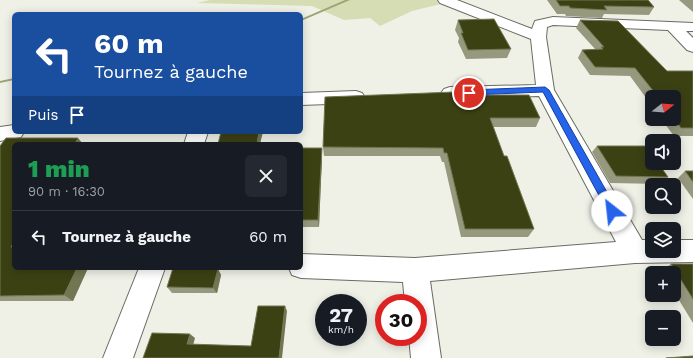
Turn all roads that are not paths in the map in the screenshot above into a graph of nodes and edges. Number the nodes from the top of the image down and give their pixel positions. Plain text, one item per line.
1 (445, 0) edge
2 (673, 27) junction
3 (693, 27) edge
4 (538, 37) junction
5 (693, 47) edge
6 (545, 90) junction
7 (435, 94) edge
8 (372, 96) edge
9 (303, 99) edge
10 (12, 132) edge
11 (0, 134) edge
12 (693, 251) edge
13 (635, 252) junction
14 (303, 266) edge
15 (151, 270) edge
16 (414, 270) junction
17 (118, 358) edge
18 (426, 358) edge

1 - 4 street
2 - 3 street
2 - 4 street
2 - 5 street
4 - 6 street
6 - 7 street
6 - 13 street
8 - 9 street
10 - 11 street
12 - 13 street
13 - 16 street
14 - 16 street
15 - 17 street
16 - 18 street

